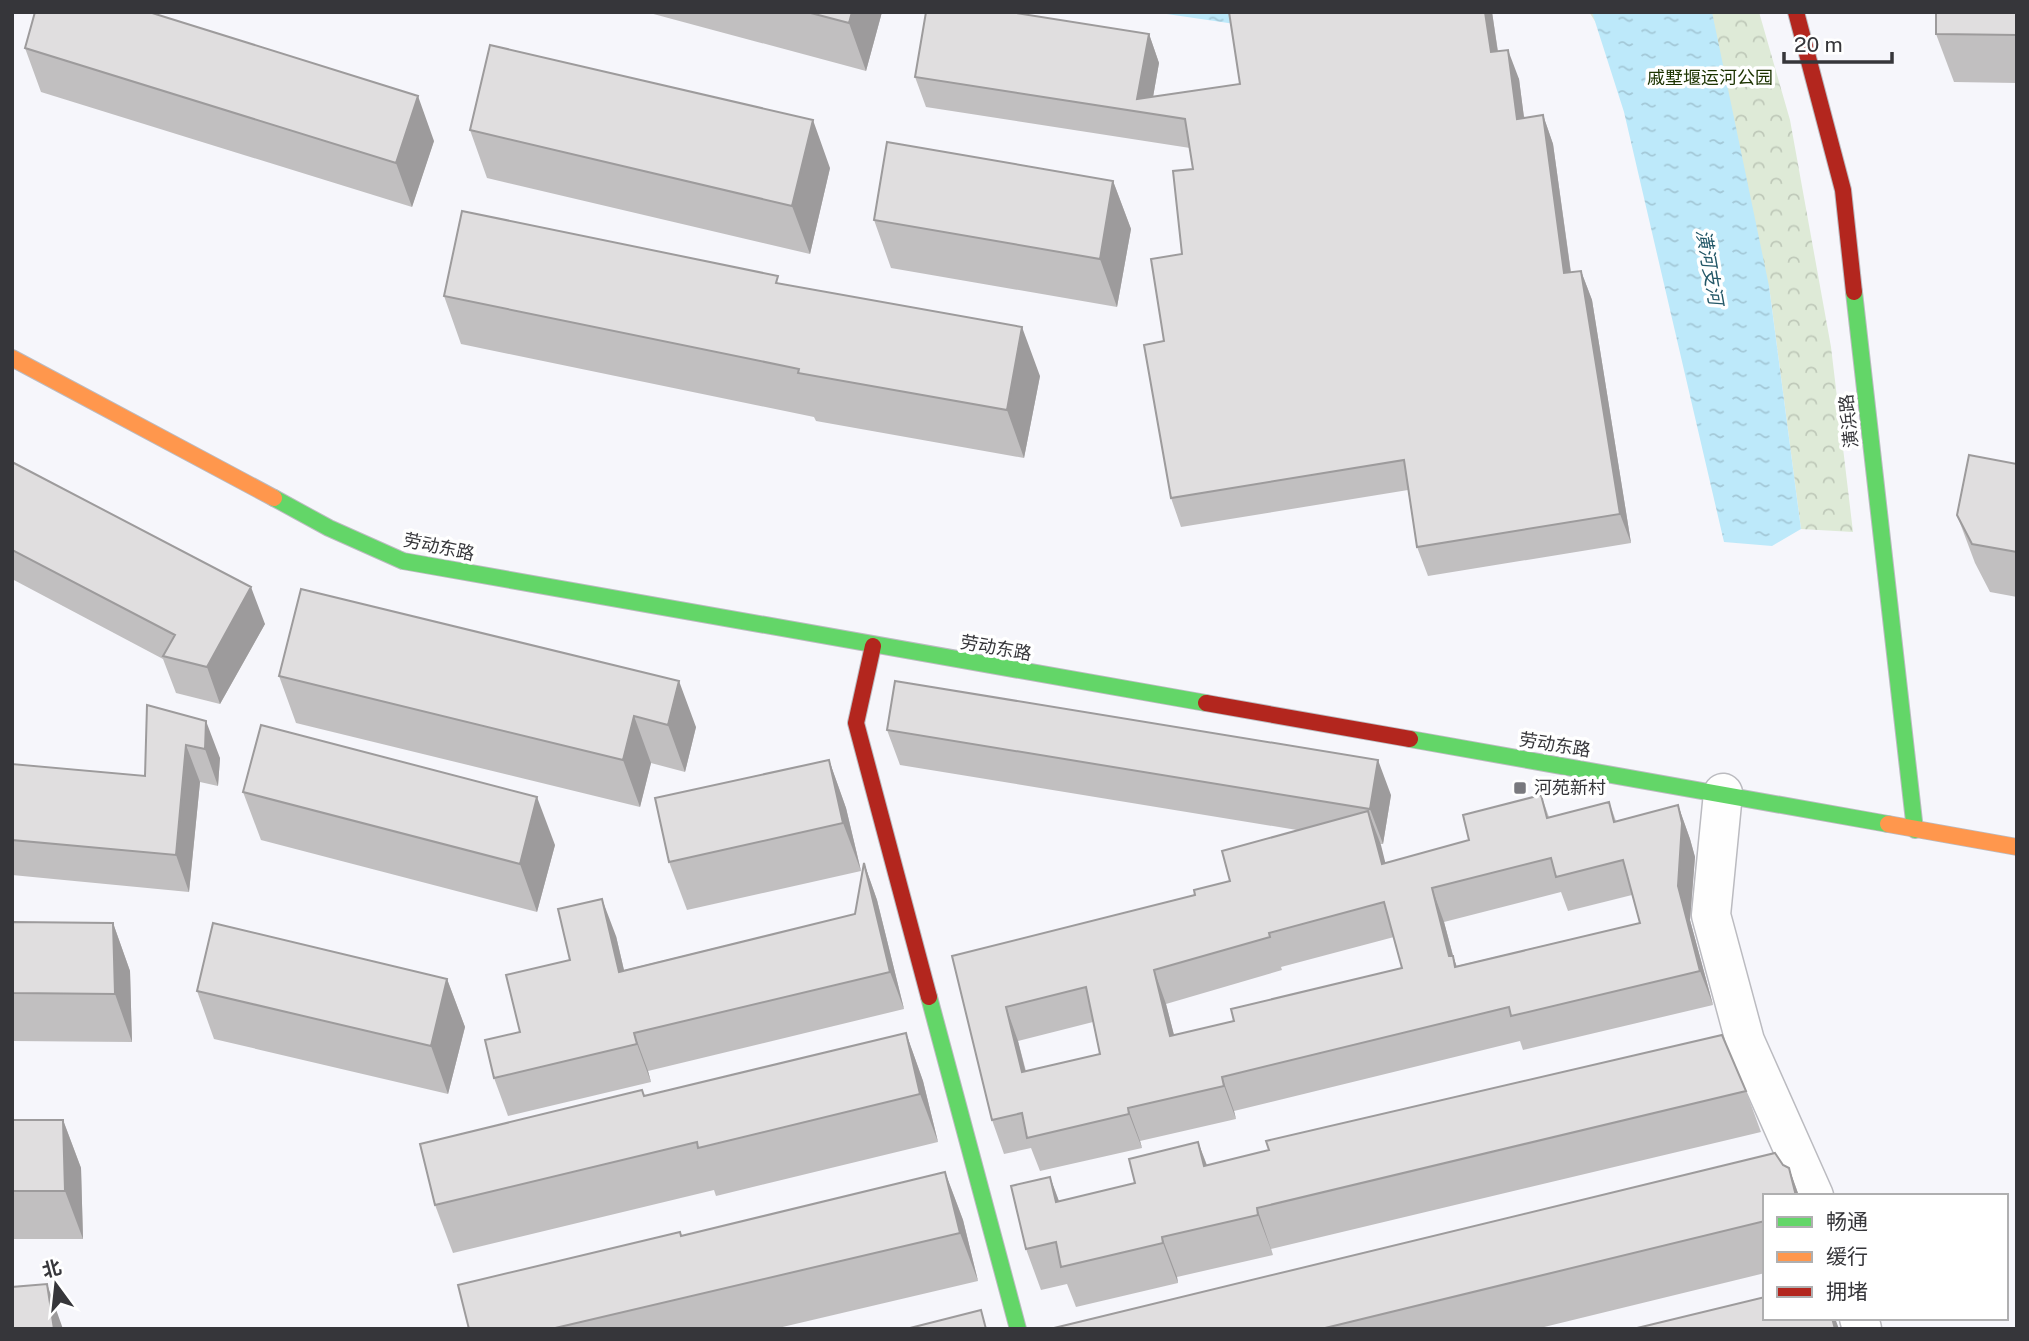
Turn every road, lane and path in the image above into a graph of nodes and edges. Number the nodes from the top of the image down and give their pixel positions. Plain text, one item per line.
1 (1796, 12) edge
2 (12, 358) edge
3 (873, 646) junction
4 (1723, 793) junction
5 (1915, 830) junction
6 (2017, 847) edge
7 (1813, 1194) edge
8 (1018, 1329) edge

1 - 5 street, 潢浜路
2 - 3 street, 劳动东路
3 - 4 street, 劳动东路
3 - 8 street
4 - 5 street, 劳动东路
4 - 7 street
5 - 6 street, 劳动东路

